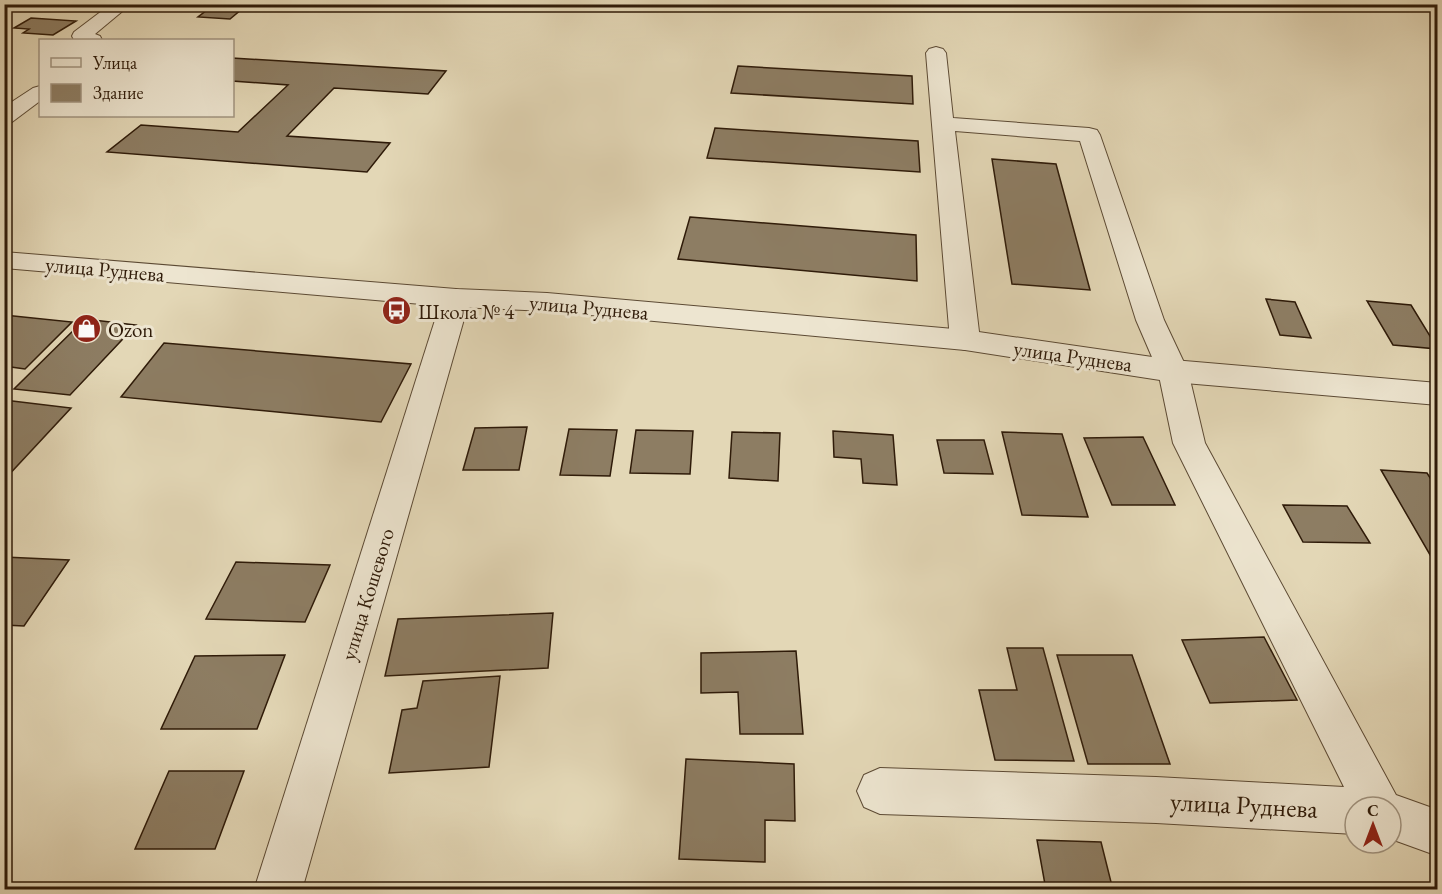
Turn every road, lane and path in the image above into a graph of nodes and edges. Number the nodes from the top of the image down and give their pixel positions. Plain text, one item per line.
1 (123, 4) edge
2 (90, 39) edge
3 (936, 53) dead end
4 (39, 93) edge
5 (4, 117) edge
6 (943, 124) junction
7 (4, 260) edge
8 (456, 298) junction
9 (965, 340) junction
10 (1173, 371) junction
11 (1437, 394) edge
12 (880, 791) dead end
13 (1372, 795) edge
14 (1343, 810) edge
15 (1403, 820) edge
16 (1437, 833) edge
17 (278, 890) edge

1 - 2 street
3 - 6 street
4 - 5 street
6 - 9 street
6 - 10 street
7 - 8 street, улица Руднева
8 - 9 street, улица Руднева
8 - 17 street, улица Кошевого
9 - 10 street, улица Руднева
10 - 11 street, улица Руднева
10 - 13 street
12 - 14 street, улица Руднева
15 - 16 street

